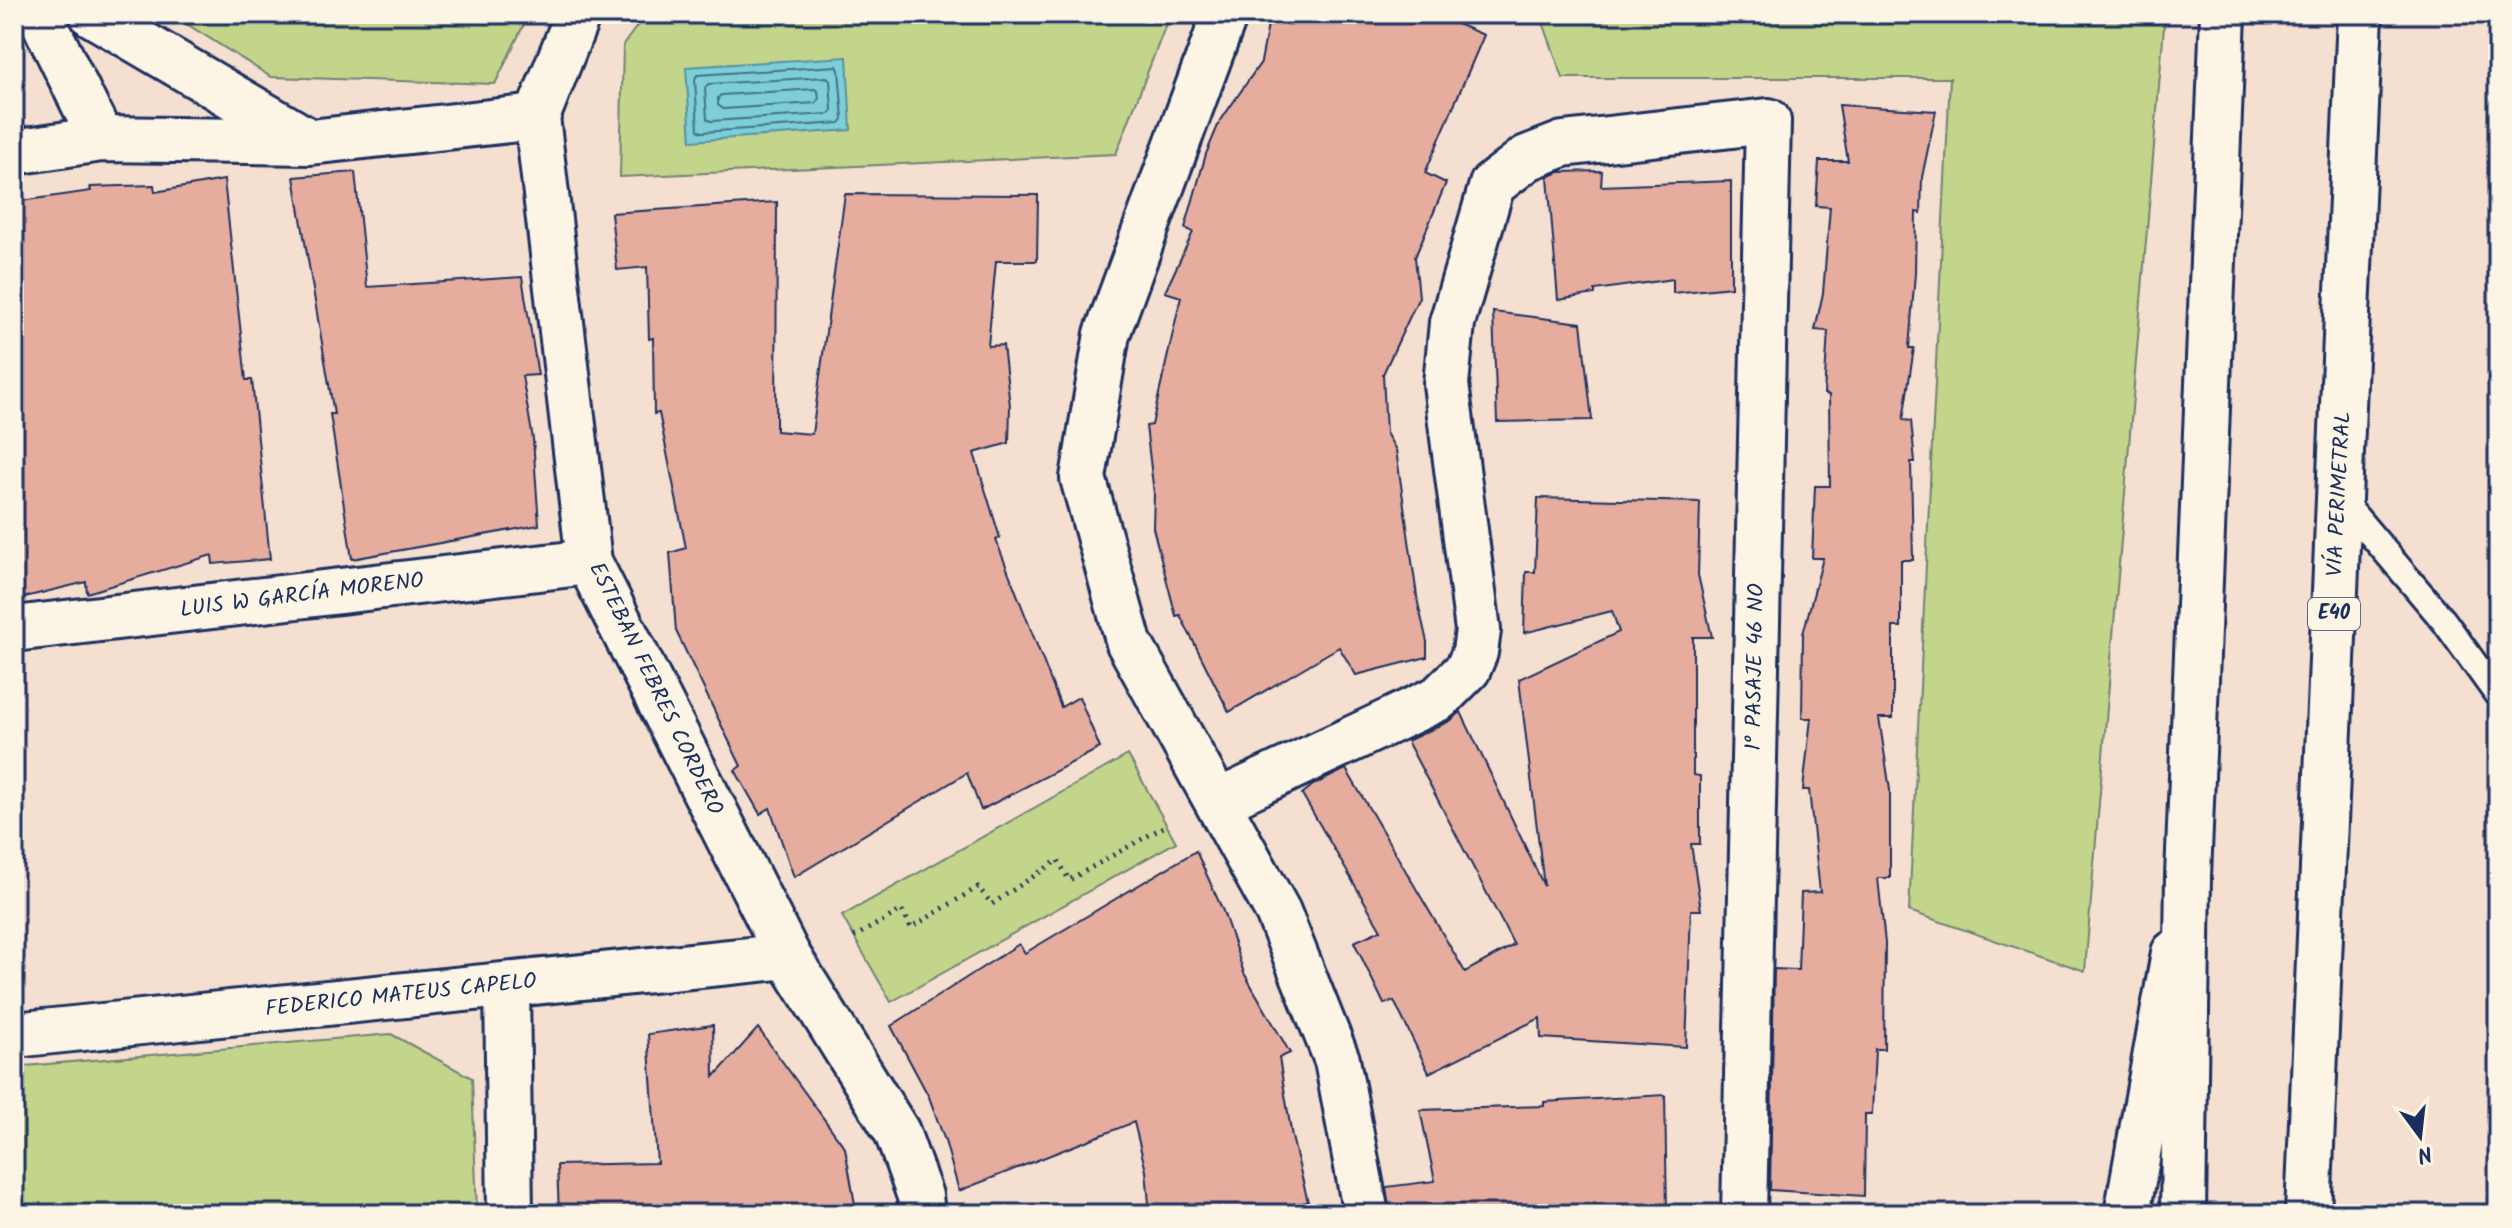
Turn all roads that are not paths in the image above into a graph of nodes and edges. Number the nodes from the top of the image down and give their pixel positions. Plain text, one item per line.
1 (40, 14) edge
2 (92, 14) edge
3 (578, 14) edge
4 (1225, 14) edge
5 (2223, 14) edge
6 (2360, 14) edge
7 (537, 117) junction
8 (101, 139) junction
9 (310, 142) junction
10 (14, 152) edge
11 (2340, 497) junction
12 (589, 562) junction
13 (14, 629) edge
14 (2498, 696) edge
15 (1218, 802) junction
16 (2188, 876) junction
17 (788, 956) junction
18 (507, 985) junction
19 (14, 1035) edge
20 (510, 1214) edge
21 (922, 1214) edge
22 (1366, 1214) edge
23 (1744, 1214) edge
24 (2127, 1214) edge
25 (2183, 1214) edge
26 (2308, 1214) edge

1 - 8 main road
2 - 9 main road
3 - 7 main road
4 - 15 main road
5 - 16 main road
6 - 11 main road, VÍA PERIMETRAL / E40
7 - 9 main road
7 - 12 main road, ESTEBAN FEBRES CORDERO
8 - 9 main road
8 - 10 main road
11 - 14 lane
11 - 26 main road, VÍA PERIMETRAL / E40
12 - 13 main road, LUIS W GARCÍA MORENO
12 - 17 main road, ESTEBAN FEBRES CORDERO
15 - 22 main road
15 - 23 main road, 1° PASAJE 46 NO
16 - 24 main road
16 - 25 main road
17 - 18 main road, FEDERICO MATEUS CAPELO
17 - 21 main road, ESTEBAN FEBRES CORDERO
18 - 19 main road, FEDERICO MATEUS CAPELO
18 - 20 main road

